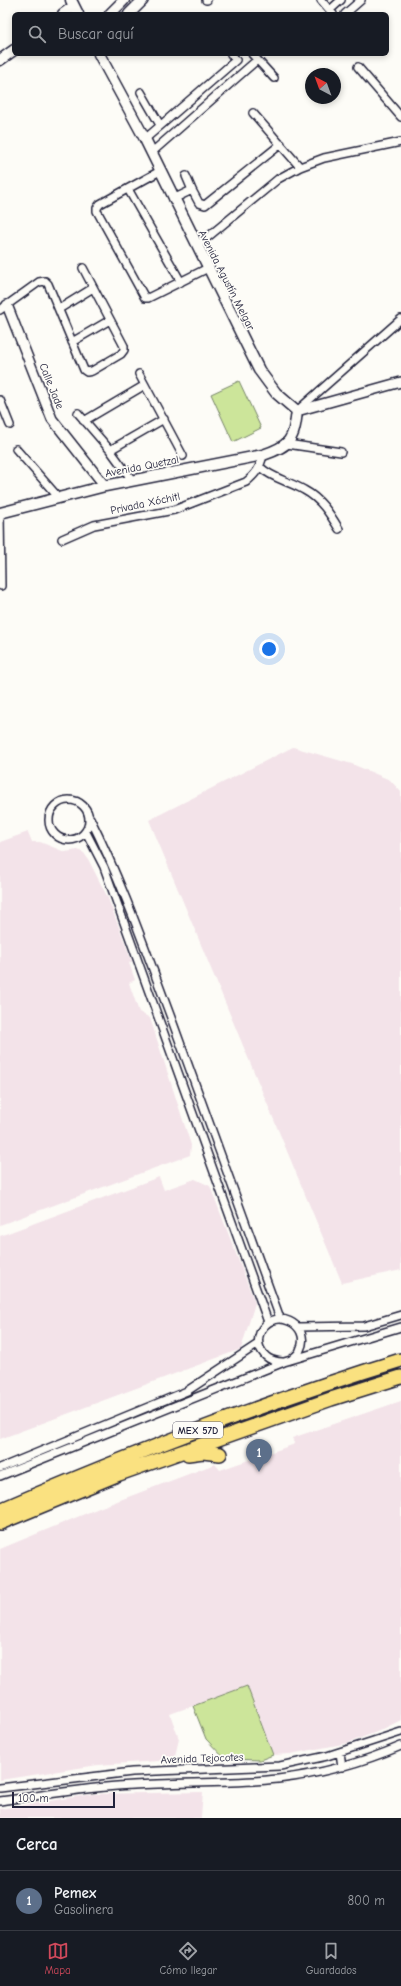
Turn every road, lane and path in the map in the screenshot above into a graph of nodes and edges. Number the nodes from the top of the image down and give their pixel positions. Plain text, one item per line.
1 (124, 0) edge
2 (143, 0) edge
3 (321, 0) edge
4 (340, 0) edge
5 (361, 0) edge
6 (112, 12) edge
7 (131, 12) edge
8 (332, 12) edge
9 (347, 12) edge
10 (12, 51) edge
11 (100, 56) edge
12 (233, 56) edge
13 (255, 57) edge
14 (0, 60) edge
15 (236, 60) junction
16 (358, 67) dead end
17 (245, 70) junction
18 (274, 78) dead end
19 (141, 92) dead end
20 (253, 113) dead end
21 (401, 117) edge
22 (160, 125) junction
23 (145, 139) junction
24 (401, 142) edge
25 (281, 144) junction
26 (151, 153) junction
27 (300, 166) junction
28 (160, 171) junction
29 (186, 176) dead end
30 (128, 189) junction
31 (192, 190) junction
32 (173, 199) junction
33 (197, 246) junction
34 (83, 268) dead end
35 (208, 268) junction
36 (181, 282) junction
37 (93, 288) junction
38 (3, 307) edge
39 (59, 309) junction
40 (401, 319) edge
41 (110, 320) junction
42 (72, 342) junction
43 (139, 374) dead end
44 (401, 382) edge
45 (145, 385) junction
46 (0, 400) edge
47 (297, 411) junction
48 (78, 413) dead end
49 (164, 419) junction
50 (84, 420) junction
51 (10, 425) dead end
52 (287, 444) junction
53 (16, 449) dead end
54 (110, 450) junction
55 (341, 452) dead end
56 (263, 455) junction
57 (183, 456) dead end
58 (260, 467) junction
59 (132, 480) junction
60 (105, 486) junction
61 (59, 498) junction
62 (0, 513) edge
63 (339, 529) dead end
64 (62, 539) dead end
65 (1, 586) dead end
66 (90, 818) junction
67 (86, 832) junction
68 (401, 1315) edge
69 (280, 1318) junction
70 (268, 1322) junction
71 (298, 1327) junction
72 (401, 1327) edge
73 (258, 1344) junction
74 (292, 1360) junction
75 (401, 1360) edge
76 (284, 1362) junction
77 (401, 1377) edge
78 (330, 1399) junction
79 (289, 1424) dead end
80 (220, 1454) dead end
81 (0, 1468) edge
82 (119, 1474) junction
83 (0, 1476) edge
84 (0, 1510) edge
85 (0, 1523) edge
86 (401, 1732) edge
87 (401, 1746) edge
88 (340, 1752) junction
89 (342, 1767) junction
90 (0, 1788) edge
91 (0, 1801) edge

1 - 6 main road
2 - 7 main road
3 - 8 street
4 - 8 street
4 - 9 street
5 - 9 street
10 - 14 main road
11 - 23 main road, Avenida Agustín Melgar
12 - 15 street
13 - 17 street
13 - 18 street
15 - 17 street
15 - 22 street
16 - 21 street
17 - 26 street
19 - 22 street
20 - 25 street
22 - 23 street
23 - 26 main road, Avenida Agustín Melgar
24 - 27 street
25 - 27 street
25 - 31 street
26 - 28 main road, Avenida Agustín Melgar
27 - 33 street
28 - 30 street
28 - 32 main road, Avenida Agustín Melgar
29 - 31 street
30 - 36 street
30 - 36 street
31 - 32 street
32 - 33 main road, Avenida Agustín Melgar
33 - 35 main road, Avenida Agustín Melgar
34 - 37 street
35 - 36 street
35 - 47 main road, Avenida Agustín Melgar
37 - 39 street
37 - 41 street
38 - 39 street
38 - 60 street, Calle Jade
39 - 42 street
40 - 47 street
41 - 42 street
41 - 42 street
43 - 45 street
44 - 47 street
45 - 49 street
45 - 50 street
46 - 51 street
47 - 52 main road
48 - 50 street
49 - 54 street
49 - 57 street
50 - 54 street
52 - 55 street
52 - 56 main road, Avenida Quetzal
53 - 61 street
54 - 59 street
56 - 58 street, Privada Xóchitl
56 - 59 main road, Avenida Quetzal
58 - 63 street
58 - 64 street, Privada Xóchitl
59 - 60 main road, Avenida Quetzal
60 - 61 main road, Avenida Quetzal
61 - 62 main road, Avenida Quetzal
62 - 65 street
66 - 67 street
66 - 67 street
66 - 69 street
67 - 70 street
68 - 71 street
69 - 70 street
69 - 71 street
70 - 73 street
71 - 74 street
72 - 74 street
73 - 76 street
73 - 81 street
74 - 76 street
75 - 84 highway, MEX 57D
76 - 83 street
77 - 78 highway, MEX 57D
78 - 79 highway
78 - 82 highway, MEX 57D
80 - 82 highway
82 - 85 highway, MEX 57D
86 - 88 street, Avenida Tejocotes
87 - 89 street
88 - 89 street
88 - 90 street, Avenida Tejocotes
89 - 91 street

